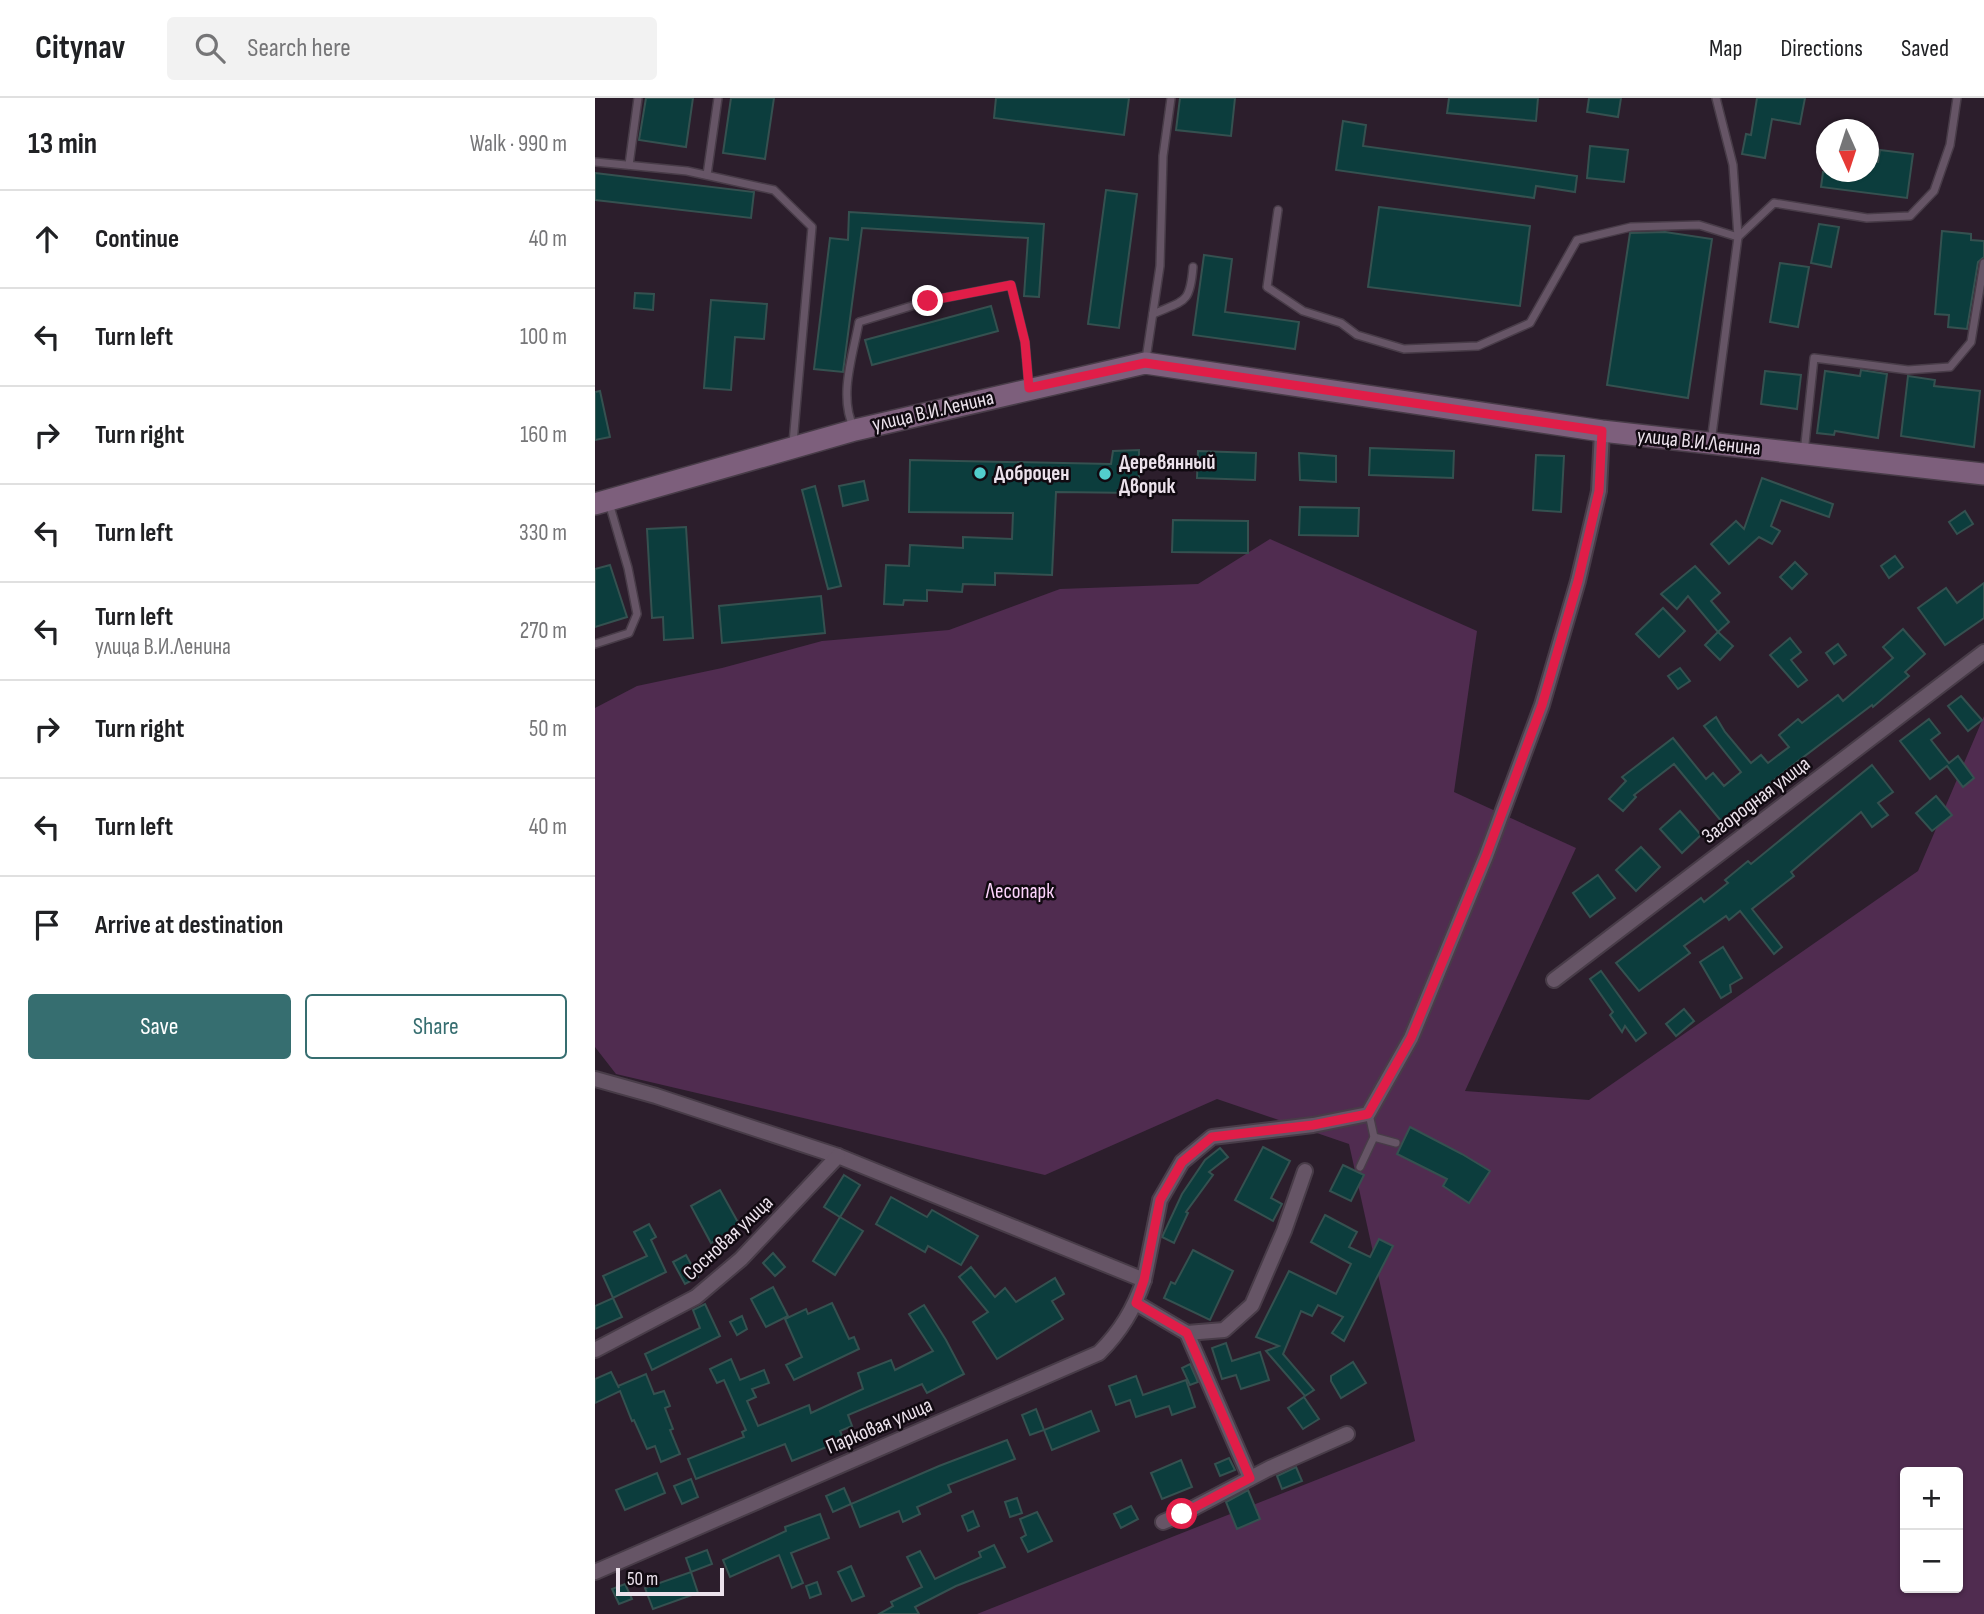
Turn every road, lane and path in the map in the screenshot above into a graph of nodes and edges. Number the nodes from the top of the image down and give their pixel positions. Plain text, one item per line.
1 (639, 98) edge
2 (718, 98) edge
3 (1171, 98) edge
4 (1716, 98) edge
5 (1957, 98) edge
6 (595, 162) edge
7 (629, 165) junction
8 (707, 175) junction
9 (1278, 210) dead end
10 (1738, 237) junction
11 (1984, 263) edge
12 (1193, 267) dead end
13 (1153, 314) junction
14 (1145, 363) junction
15 (1029, 388) junction
16 (855, 430) junction
17 (1602, 431) junction
18 (1710, 443) junction
19 (793, 447) junction
20 (1804, 454) junction
21 (1984, 474) edge
22 (602, 502) edge
23 (595, 644) edge
24 (1984, 652) edge
25 (1554, 980) dead end
26 (595, 1079) edge
27 (1368, 1114) junction
28 (1374, 1137) junction
29 (1396, 1143) dead end
30 (838, 1156) junction
31 (1360, 1167) dead end
32 (1305, 1171) dead end
33 (1144, 1280) junction
34 (1136, 1303) junction
35 (1187, 1333) junction
36 (595, 1350) edge
37 (1347, 1434) dead end
38 (1250, 1478) junction
39 (1163, 1522) dead end
40 (595, 1572) edge

1 - 7 lane
2 - 8 lane
3 - 13 lane
4 - 10 lane
5 - 10 lane
6 - 7 lane
7 - 8 lane
8 - 19 lane
9 - 10 lane
10 - 18 lane
11 - 20 lane
12 - 13 lane
13 - 14 lane
14 - 15 main road, улица В.И.Ленина
14 - 17 main road, улица В.И.Ленина
15 - 16 main road, улица В.И.Ленина
15 - 16 lane
16 - 19 main road, улица В.И.Ленина
17 - 18 main road, улица В.И.Ленина
17 - 27 street
18 - 20 main road, улица В.И.Ленина
19 - 22 main road, улица В.И.Ленина
20 - 21 main road, улица В.И.Ленина
22 - 23 lane
24 - 25 street, Загородная улица
26 - 30 street
27 - 28 lane
27 - 33 street, Парковая улица
28 - 29 lane
28 - 31 lane
30 - 33 street
30 - 36 street, Сосновая улица
32 - 35 street
33 - 34 street, Парковая улица
34 - 35 street
34 - 40 street, Парковая улица
35 - 38 street
37 - 38 street
38 - 39 street

